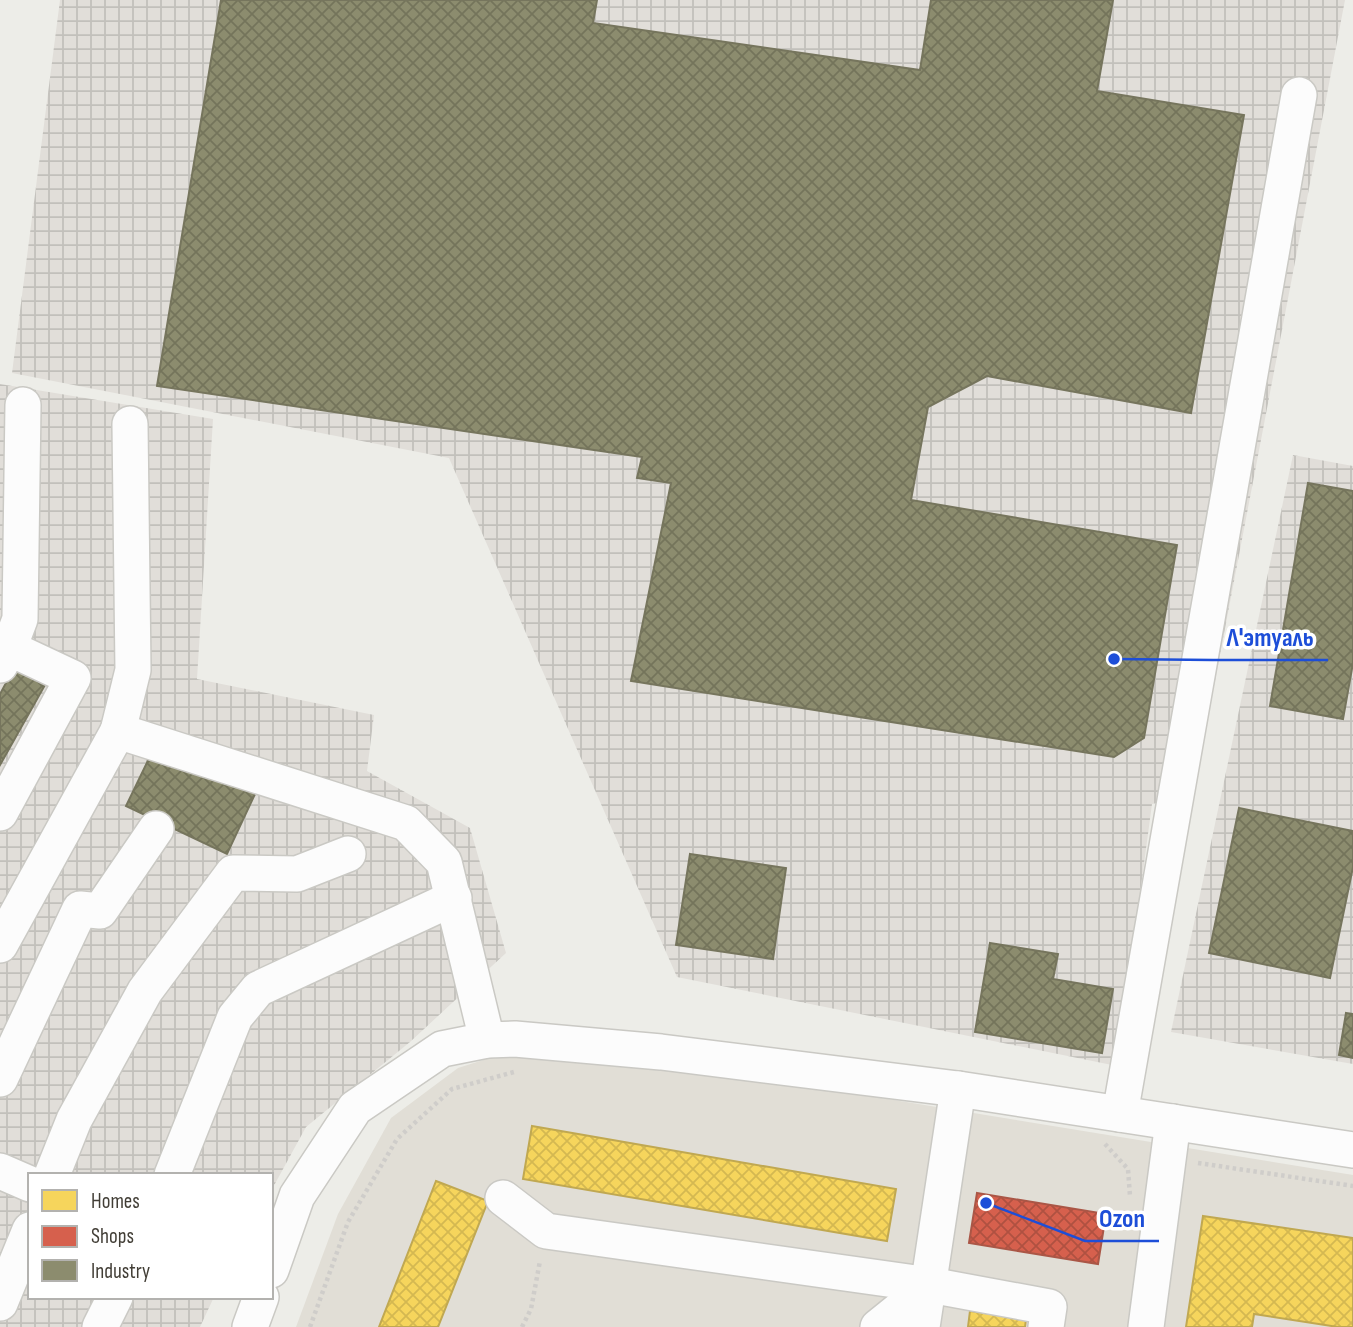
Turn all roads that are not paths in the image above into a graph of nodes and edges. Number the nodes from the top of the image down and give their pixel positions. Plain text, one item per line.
1 (1299, 95) dead end
2 (23, 405) dead end
3 (130, 424) dead end
4 (7, 635) edge
5 (73, 678) junction
6 (121, 718) junction
7 (0, 813) edge
8 (156, 829) dead end
9 (348, 854) dead end
10 (454, 898) junction
11 (0, 944) edge
12 (487, 1040) junction
13 (0, 1079) edge
14 (958, 1089) junction
15 (1120, 1114) junction
16 (1173, 1122) junction
17 (1353, 1150) edge
18 (0, 1171) edge
19 (53, 1173) edge
20 (174, 1173) edge
21 (28, 1183) edge
22 (503, 1198) dead end
23 (28, 1235) edge
24 (273, 1264) edge
25 (930, 1285) junction
26 (115, 1299) edge
27 (260, 1299) edge
28 (0, 1303) edge
29 (100, 1327) edge
30 (250, 1327) edge
31 (878, 1327) edge
32 (922, 1327) edge
33 (1046, 1327) edge
34 (1146, 1327) edge

1 - 15 street
2 - 4 street
3 - 6 street
4 - 5 street
5 - 6 street
5 - 7 street
6 - 10 street
6 - 11 street
8 - 13 street
9 - 19 street
10 - 12 street
10 - 20 street
12 - 14 street
12 - 24 street
14 - 15 street
14 - 25 street
15 - 16 street
16 - 17 street
16 - 34 street
18 - 21 street
22 - 25 street
23 - 28 street
25 - 31 street
25 - 32 street
25 - 33 street
26 - 29 street
27 - 30 street

